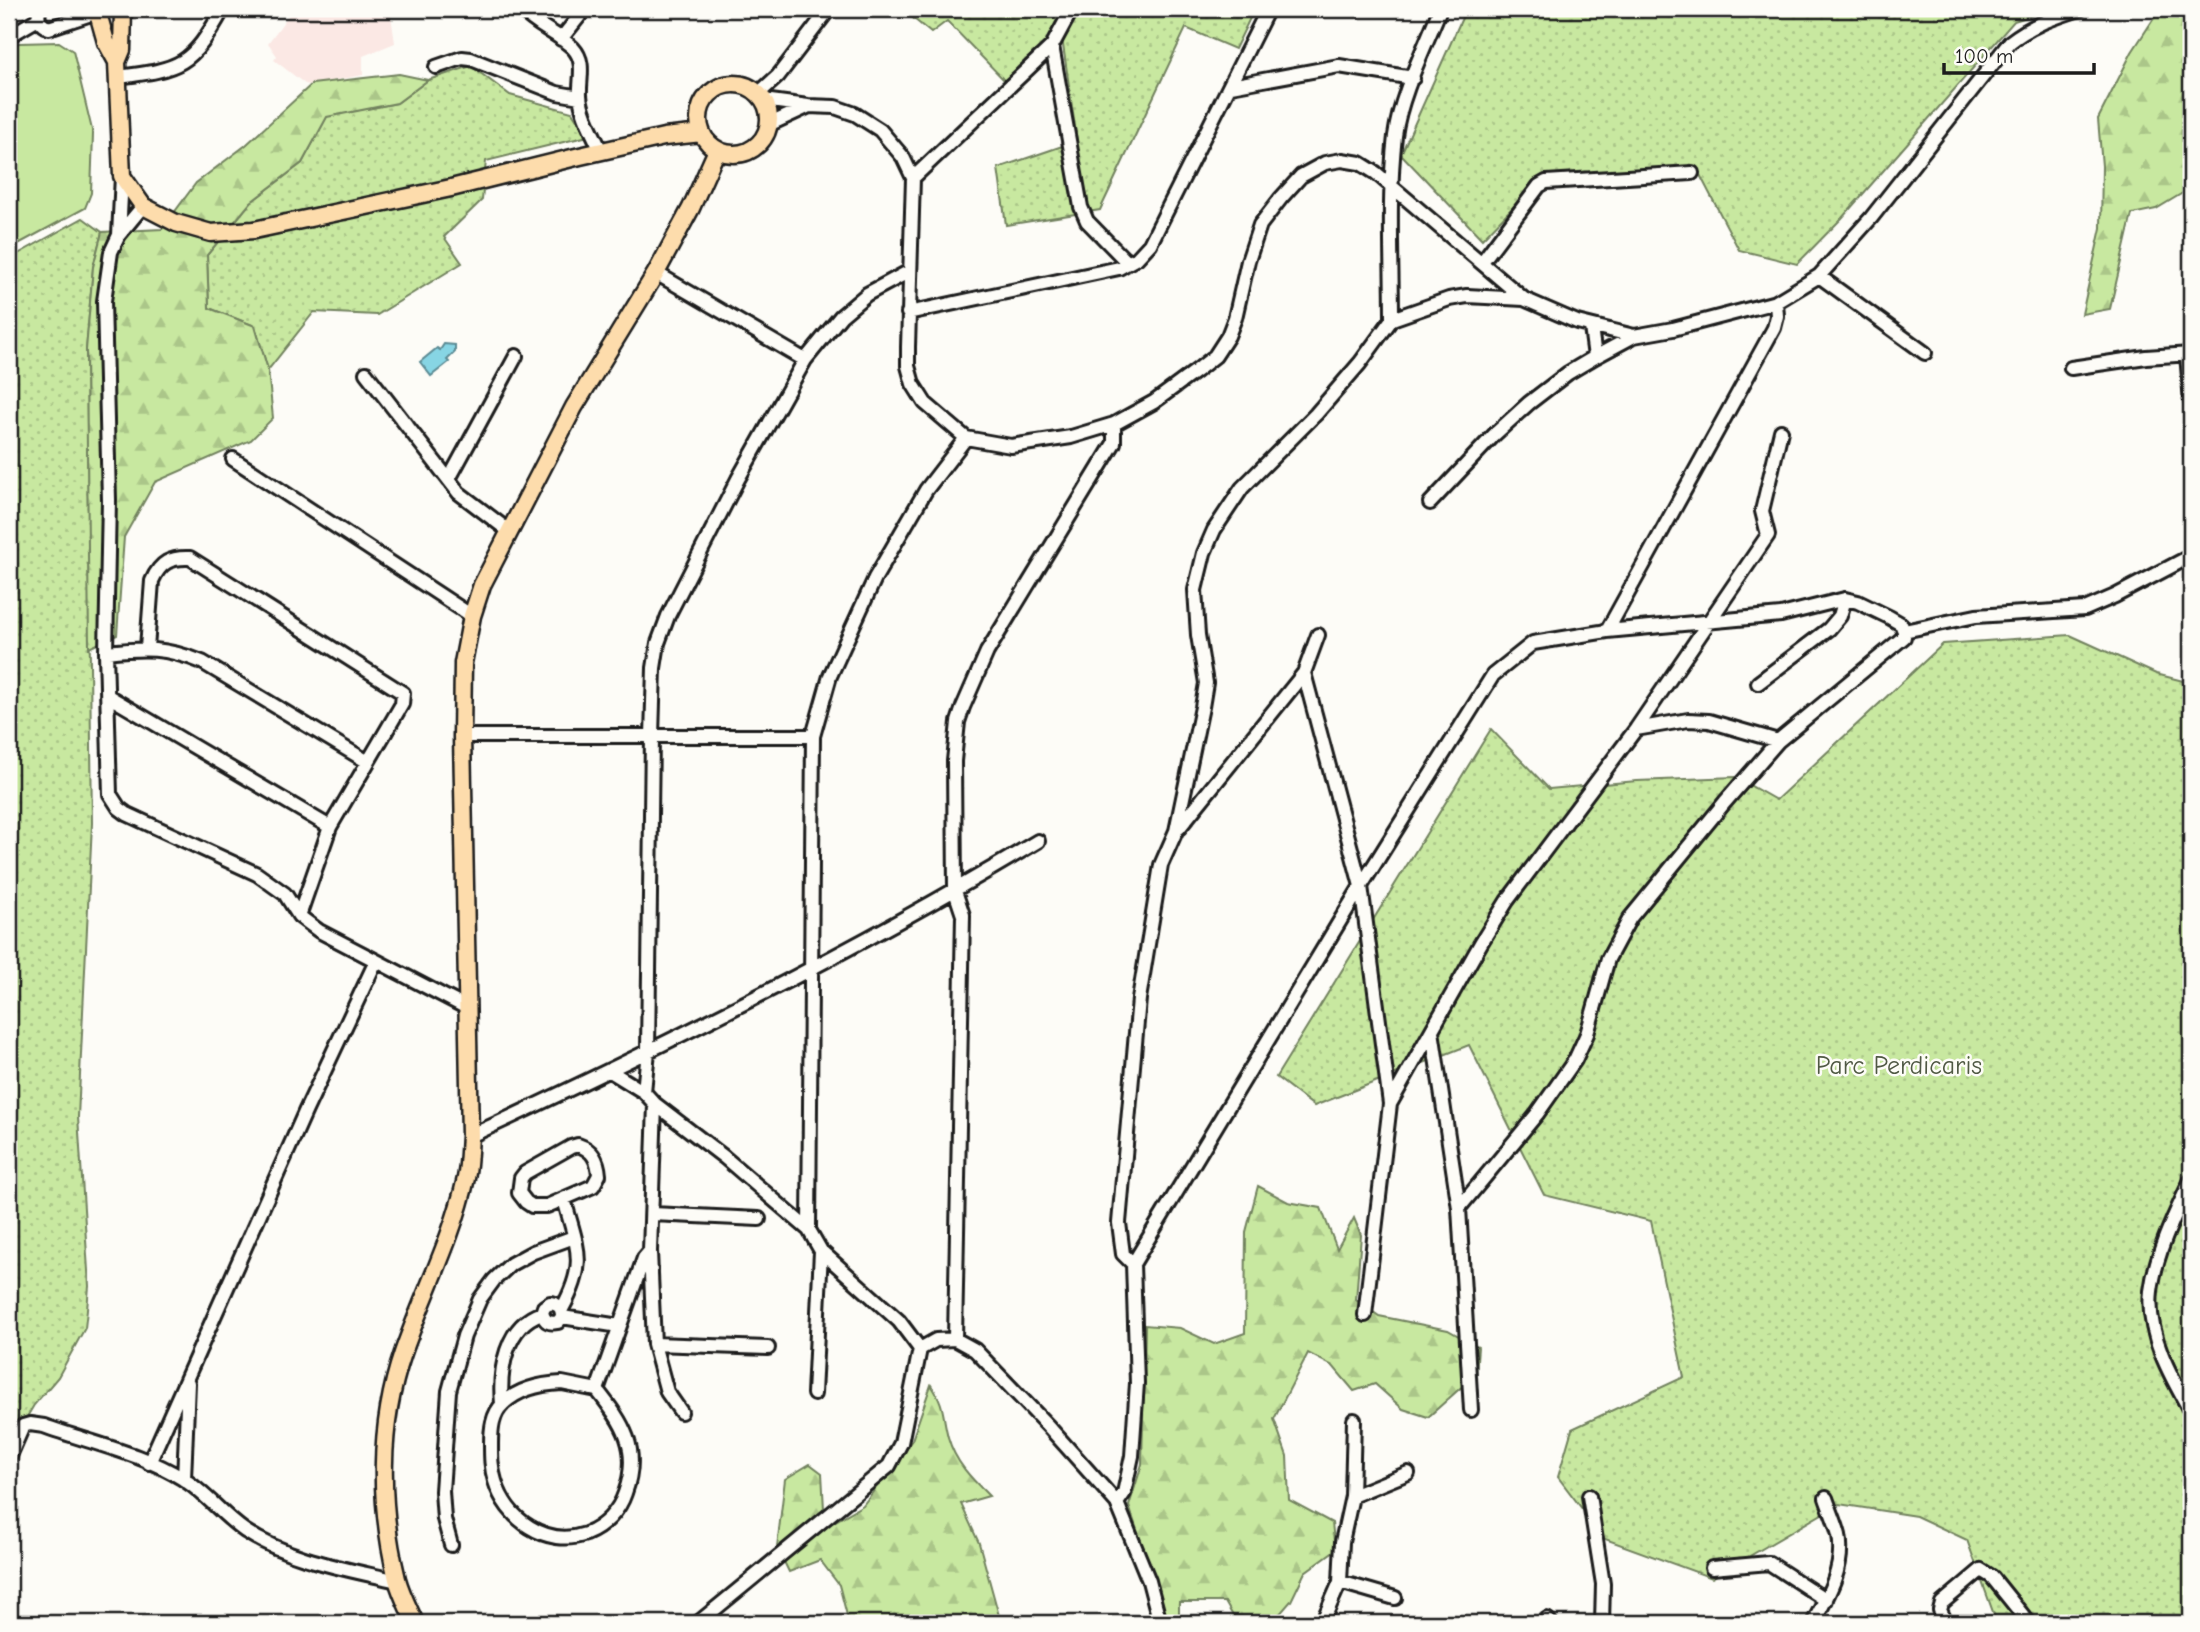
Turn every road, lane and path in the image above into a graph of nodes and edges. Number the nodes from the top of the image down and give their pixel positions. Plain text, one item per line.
1 (60, 9) edge
2 (223, 9) edge
3 (522, 9) edge
4 (585, 9) edge
5 (830, 9) edge
6 (1072, 9) edge
7 (1268, 9) edge
8 (1440, 9) edge
9 (2080, 9) edge
10 (123, 10) edge
11 (95, 13) edge
12 (39, 14) edge
13 (59, 25) junction
14 (9, 36) edge
15 (561, 39) junction
16 (1052, 46) junction
17 (436, 67) dead end
18 (117, 70) junction
19 (1413, 78) junction
20 (1231, 86) junction
21 (580, 97) junction
22 (761, 97) junction
23 (808, 106) junction
24 (701, 125) junction
25 (768, 125) junction
26 (601, 151) junction
27 (723, 151) junction
28 (1692, 173) dead end
29 (122, 176) junction
30 (913, 178) junction
31 (1392, 188) junction
32 (143, 206) junction
33 (119, 235) junction
34 (1482, 262) junction
35 (1128, 263) junction
36 (910, 271) junction
37 (656, 273) junction
38 (1819, 276) junction
39 (1524, 299) junction
40 (1776, 302) junction
41 (908, 313) junction
42 (1392, 319) junction
43 (1591, 327) junction
44 (1634, 336) junction
45 (1925, 353) dead end
46 (2189, 354) edge
47 (516, 356) dead end
48 (1595, 357) junction
49 (805, 360) junction
50 (2071, 368) dead end
51 (366, 373) dead end
52 (2191, 401) edge
53 (1114, 424) junction
54 (1781, 431) dead end
55 (966, 438) junction
56 (233, 459) dead end
57 (449, 479) junction
58 (1430, 503) dead end
59 (509, 531) junction
60 (2191, 556) edge
61 (1845, 599) junction
62 (472, 616) junction
63 (1710, 621) junction
64 (1607, 631) junction
65 (1904, 631) junction
66 (1318, 635) dead end
67 (147, 648) junction
68 (106, 652) junction
69 (1304, 673) junction
70 (1758, 683) dead end
71 (108, 696) junction
72 (1636, 729) junction
73 (462, 736) junction
74 (652, 736) junction
75 (813, 736) junction
76 (1778, 741) junction
77 (368, 762) junction
78 (330, 827) junction
79 (1176, 831) junction
80 (1038, 841) dead end
81 (1361, 886) junction
82 (955, 891) junction
83 (299, 916) junction
84 (376, 961) junction
85 (813, 967) junction
86 (467, 1008) junction
87 (1432, 1031) junction
88 (648, 1051) junction
89 (610, 1070) junction
90 (644, 1092) junction
91 (655, 1104) junction
92 (1390, 1104) junction
93 (470, 1136) junction
94 (2191, 1180) edge
95 (564, 1199) junction
96 (1459, 1208) junction
97 (652, 1214) junction
98 (759, 1219) dead end
99 (809, 1230) junction
100 (574, 1237) junction
101 (650, 1251) junction
102 (821, 1251) junction
103 (1133, 1264) junction
104 (562, 1313) junction
105 (1365, 1315) dead end
106 (619, 1326) junction
107 (955, 1339) junction
108 (653, 1344) junction
109 (768, 1348) dead end
110 (920, 1349) junction
111 (188, 1376) junction
112 (597, 1390) junction
113 (814, 1394) dead end
114 (502, 1404) junction
115 (1471, 1410) dead end
116 (681, 1412) dead end
117 (2191, 1412) edge
118 (1354, 1420) dead end
119 (9, 1458) edge
120 (149, 1463) junction
121 (1408, 1474) dead end
122 (184, 1479) junction
123 (1352, 1496) junction
124 (1589, 1496) dead end
125 (1826, 1498) dead end
126 (1117, 1503) junction
127 (451, 1545) dead end
128 (1712, 1568) dead end
129 (397, 1581) junction
130 (1340, 1581) junction
131 (1395, 1598) dead end
132 (1826, 1600) junction
133 (713, 1619) edge
134 (415, 1623) edge
135 (698, 1623) edge
136 (1160, 1623) edge
137 (1322, 1623) edge
138 (1602, 1623) edge
139 (1813, 1623) edge
140 (1946, 1623) edge
141 (2029, 1623) edge

1 - 13 street
2 - 18 street
3 - 15 street
4 - 15 street
5 - 22 street
6 - 16 street
7 - 20 street
8 - 19 street
9 - 38 street
10 - 11 main road
10 - 18 main road
11 - 13 street
11 - 18 main road
12 - 13 street
12 - 14 street
15 - 21 street
16 - 30 street
16 - 35 street
17 - 21 street
18 - 29 main road
19 - 20 street
19 - 31 street
20 - 35 street
21 - 26 street
22 - 23 street
22 - 24 main road
22 - 25 main road
23 - 25 street
23 - 30 street
24 - 26 main road
24 - 27 main road
25 - 27 main road
26 - 32 main road
27 - 37 main road
28 - 34 street
29 - 32 main road
29 - 33 street
30 - 36 street
31 - 34 street
31 - 42 street
31 - 53 street
32 - 33 street
33 - 68 street
34 - 39 street
35 - 41 street
36 - 41 street
36 - 49 street
37 - 49 street
37 - 59 main road
38 - 40 street
38 - 45 street
39 - 42 street
39 - 43 street
40 - 44 street
40 - 64 street
41 - 55 street
42 - 79 street
43 - 44 street
43 - 48 street
44 - 48 street
46 - 50 street
46 - 52 street
47 - 57 street
48 - 58 street
49 - 74 street
51 - 57 street
53 - 55 street
53 - 82 street
54 - 63 street
55 - 75 street
56 - 62 street
57 - 59 street
59 - 62 main road
60 - 65 street
61 - 63 street
61 - 65 street
61 - 70 street
62 - 73 main road
63 - 64 street
63 - 72 street
64 - 81 street
65 - 76 street
66 - 69 street
67 - 68 street
67 - 77 street
67 - 77 street
68 - 71 street
69 - 79 street
69 - 81 street
71 - 78 street
71 - 83 street
72 - 76 street
72 - 87 street
73 - 74 street
73 - 86 main road
74 - 75 street
74 - 88 street
75 - 85 street
76 - 96 street
77 - 78 street
78 - 83 street
79 - 103 street
80 - 82 street
81 - 92 street
81 - 103 street
82 - 85 street
82 - 107 street
83 - 84 street
84 - 86 street
84 - 111 street
85 - 88 street
85 - 99 street
86 - 93 main road
87 - 92 street
87 - 96 street
88 - 89 street
88 - 90 street
89 - 90 street
89 - 93 street
90 - 91 street
91 - 97 street
91 - 99 street
92 - 105 street
93 - 129 main road
94 - 117 street
95 - 95 street
95 - 100 street
96 - 115 street
97 - 98 street
97 - 101 street
99 - 102 street
100 - 104 street
100 - 127 street
101 - 106 street
101 - 108 street
102 - 110 street
102 - 113 street
103 - 126 street
104 - 106 street
104 - 114 street
106 - 112 street
107 - 110 street
107 - 126 street
108 - 109 street
108 - 116 street
110 - 133 street
111 - 120 street
111 - 122 street
112 - 114 street
112 - 114 street
118 - 123 street
119 - 120 street
120 - 122 street
121 - 123 street
122 - 129 street
123 - 130 street
124 - 138 street
125 - 132 street
126 - 136 street
128 - 132 street
129 - 134 main road
130 - 131 street
130 - 137 street
132 - 139 street
133 - 135 street
140 - 141 street

